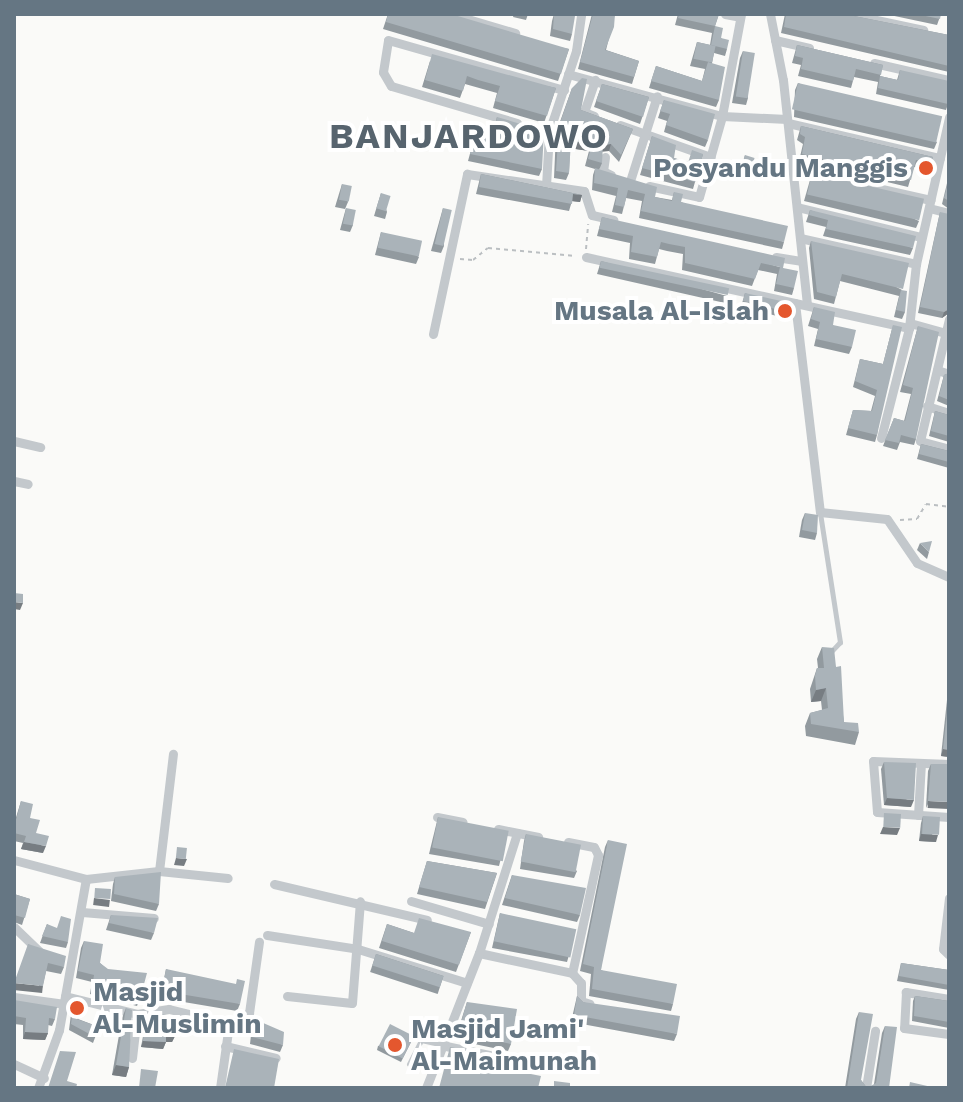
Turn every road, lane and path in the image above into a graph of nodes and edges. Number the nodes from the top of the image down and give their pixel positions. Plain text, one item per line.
1 (451, 14) edge
2 (581, 14) edge
3 (725, 14) edge
4 (770, 14) edge
5 (848, 14) edge
6 (741, 16) edge
7 (935, 32) edge
8 (534, 39) edge
9 (775, 40) junction
10 (562, 47) edge
11 (819, 50) edge
12 (576, 51) junction
13 (862, 60) edge
14 (568, 74) junction
15 (595, 80) junction
16 (783, 80) junction
17 (949, 80) edge
18 (798, 84) edge
19 (564, 90) junction
20 (657, 96) junction
21 (934, 115) edge
22 (722, 116) junction
23 (949, 118) edge
24 (785, 121) junction
25 (549, 132) junction
26 (646, 133) junction
27 (605, 157) edge
28 (711, 157) junction
29 (940, 158) junction
30 (793, 169) junction
31 (630, 181) junction
32 (546, 186) junction
33 (930, 204) junction
34 (797, 207) junction
35 (949, 213) edge
36 (592, 215) junction
37 (622, 222) edge
38 (921, 237) junction
39 (800, 238) junction
40 (761, 253) edge
41 (586, 257) junction
42 (450, 258) junction
43 (797, 261) junction
44 (916, 264) junction
45 (800, 303) junction
46 (949, 319) edge
47 (909, 325) junction
48 (947, 333) edge
49 (433, 334) dead end
50 (937, 370) junction
51 (949, 374) edge
52 (927, 406) junction
53 (949, 413) edge
54 (881, 438) edge
55 (14, 441) edge
56 (40, 447) dead end
57 (949, 449) edge
58 (14, 481) edge
59 (28, 484) dead end
60 (949, 507) edge
61 (820, 512) junction
62 (887, 519) junction
63 (949, 577) edge
64 (827, 656) edge
65 (173, 754) dead end
66 (921, 763) junction
67 (949, 764) edge
68 (918, 815) junction
69 (437, 817) edge
70 (949, 817) edge
71 (477, 825) edge
72 (491, 828) edge
73 (517, 833) junction
74 (14, 860) edge
75 (159, 871) junction
76 (489, 873) edge
77 (504, 876) junction
78 (228, 878) dead end
79 (519, 878) edge
80 (86, 879) junction
81 (274, 884) dead end
82 (578, 887) edge
83 (593, 889) junction
84 (949, 898) edge
85 (360, 901) junction
86 (411, 901) dead end
87 (493, 911) junction
88 (948, 911) edge
89 (82, 912) junction
90 (508, 915) edge
91 (154, 918) edge
92 (489, 924) junction
93 (443, 925) edge
94 (14, 927) edge
95 (569, 928) edge
96 (584, 931) junction
97 (471, 932) edge
98 (485, 936) junction
99 (358, 949) junction
100 (479, 953) junction
101 (946, 954) edge
102 (61, 955) junction
103 (572, 973) junction
104 (467, 983) junction
105 (287, 996) dead end
106 (14, 997) edge
107 (949, 999) edge
108 (65, 1000) junction
109 (460, 1001) junction
110 (471, 1003) edge
111 (598, 1005) edge
112 (137, 1014) junction
113 (229, 1024) junction
114 (875, 1031) dead end
115 (949, 1034) edge
116 (441, 1045) junction
117 (225, 1046) junction
118 (132, 1058) edge
119 (276, 1058) edge
120 (506, 1058) edge
121 (14, 1064) edge
122 (409, 1064) dead end
123 (44, 1078) junction
124 (38, 1088) edge
125 (223, 1088) edge
126 (429, 1088) edge
127 (866, 1088) edge

1 - 8 street
2 - 12 street
3 - 6 street
4 - 9 street
5 - 7 street
6 - 22 street
9 - 11 street
9 - 16 street
10 - 12 street
12 - 14 street
13 - 17 street
14 - 15 street
14 - 19 street
15 - 20 street
15 - 26 street
16 - 18 street
16 - 24 street
19 - 25 street
19 - 25 street
20 - 22 street
20 - 26 street
21 - 23 street
22 - 24 street
22 - 28 street
23 - 29 street
24 - 29 street
24 - 30 street
25 - 32 street
26 - 28 street
26 - 31 street
27 - 31 street
28 - 31 street
29 - 33 street
30 - 33 street
30 - 34 street
32 - 36 street
32 - 42 street
33 - 35 street
33 - 38 street
34 - 38 street
34 - 39 street
36 - 37 street
36 - 41 path
38 - 44 street
39 - 43 street
39 - 44 street
40 - 43 street
41 - 42 path
41 - 45 street
42 - 49 street
43 - 45 street
44 - 47 street
45 - 47 street
45 - 61 street
46 - 48 street
47 - 48 street
47 - 54 street
48 - 50 street
50 - 51 street
50 - 52 street
52 - 53 street
52 - 57 street
55 - 56 street
58 - 59 street
60 - 62 path
61 - 62 street
61 - 64 lane
62 - 63 street
65 - 75 street
66 - 67 street
66 - 68 street
66 - 68 street
68 - 70 street
69 - 71 street
72 - 73 street
73 - 77 street
73 - 83 street
74 - 80 street
75 - 78 street
75 - 80 street
76 - 77 street
77 - 79 street
77 - 87 street
80 - 89 street
81 - 85 street
82 - 83 street
83 - 96 street
84 - 88 street
85 - 93 street
85 - 99 street
86 - 92 street
87 - 90 street
87 - 92 street
88 - 101 street
89 - 91 street
89 - 102 street
92 - 98 street
94 - 102 street
95 - 96 street
96 - 103 street
97 - 98 street
98 - 100 street
99 - 104 street
99 - 105 street
99 - 113 street
100 - 103 street
100 - 104 street
102 - 108 street
103 - 111 street
104 - 109 street
106 - 108 street
107 - 115 street
108 - 112 street
108 - 123 street
109 - 110 street
109 - 116 street
112 - 113 street
112 - 118 street
113 - 117 street
114 - 127 street
116 - 120 street
116 - 122 lane
116 - 126 street
117 - 119 street
117 - 125 street
121 - 123 street
123 - 124 street

